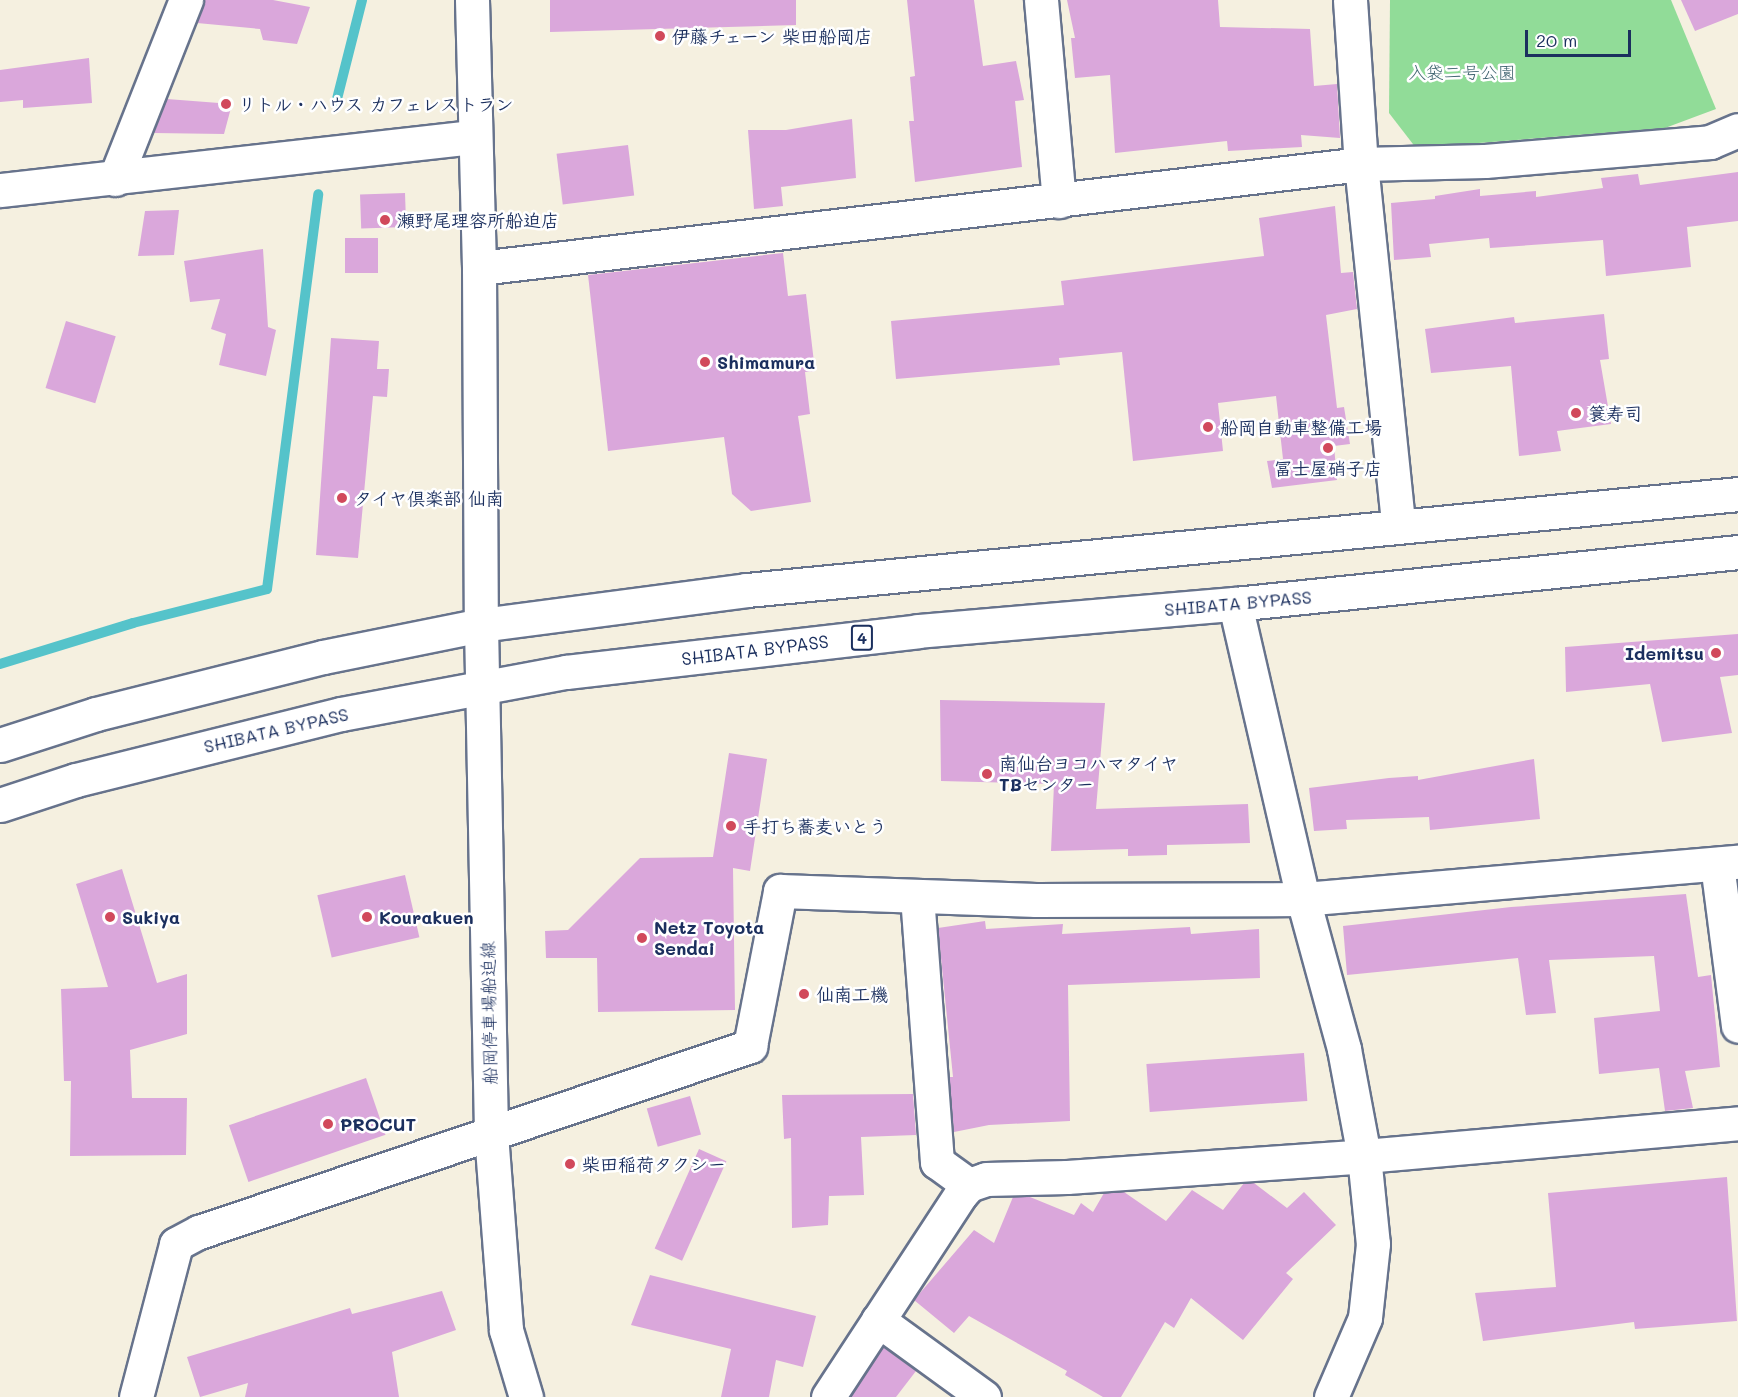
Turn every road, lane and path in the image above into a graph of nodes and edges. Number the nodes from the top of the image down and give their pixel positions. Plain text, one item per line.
1 (186, 0) edge
2 (472, 0) edge
3 (1041, 0) edge
4 (1350, 0) edge
5 (1738, 130) edge
6 (474, 137) junction
7 (1361, 164) junction
8 (115, 179) junction
9 (0, 190) edge
10 (1059, 201) junction
11 (479, 268) junction
12 (1738, 494) edge
13 (1398, 525) junction
14 (1738, 552) edge
15 (1235, 604) junction
16 (481, 625) junction
17 (483, 688) junction
18 (0, 745) edge
19 (0, 805) edge
20 (1727, 863) edge
21 (917, 896) junction
22 (1303, 899) junction
23 (1738, 1026) edge
24 (1738, 1123) edge
25 (491, 1134) junction
26 (1364, 1156) junction
27 (969, 1185) junction
28 (878, 1320) junction
29 (136, 1397) edge
30 (526, 1397) edge
31 (828, 1397) edge
32 (984, 1397) edge
33 (1331, 1397) edge

1 - 8 main road
2 - 6 main road, 船岡停車場船迫線
3 - 10 main road
4 - 7 main road
5 - 7 main road
6 - 8 main road
6 - 11 main road, 船岡停車場船迫線
7 - 10 main road
7 - 13 main road
8 - 9 main road
10 - 11 main road
11 - 16 main road, 船岡停車場船迫線
12 - 13 main road
13 - 16 main road
14 - 15 main road, SHIBATA BYPASS / 4
15 - 17 main road, SHIBATA BYPASS / 4
15 - 22 main road
16 - 17 main road, 船岡停車場船迫線
16 - 18 main road
17 - 19 main road, SHIBATA BYPASS / 4
17 - 25 main road, 船岡停車場船迫線
20 - 22 main road
20 - 23 main road
21 - 22 main road
21 - 25 main road
21 - 27 main road
22 - 26 main road
24 - 26 main road
25 - 29 main road
25 - 30 main road, 船岡停車場船迫線
26 - 27 main road
26 - 33 main road
27 - 28 main road
28 - 31 main road
28 - 32 main road

